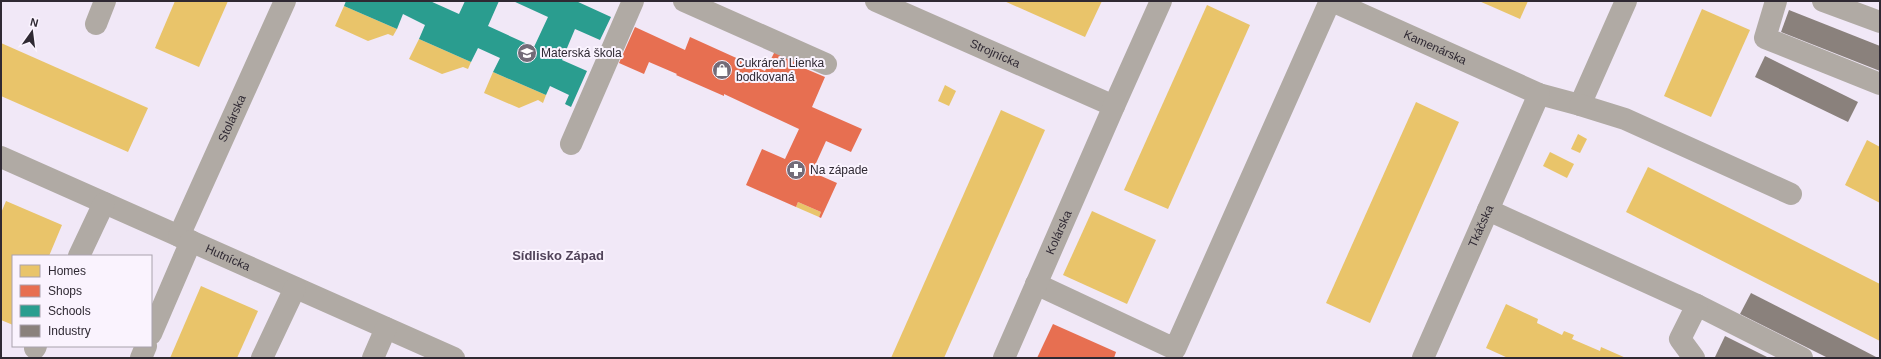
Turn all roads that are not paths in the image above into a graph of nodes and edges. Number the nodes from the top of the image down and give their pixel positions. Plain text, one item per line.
1 (105, 1) edge
2 (285, 1) edge
3 (633, 1) edge
4 (684, 1) edge
5 (876, 1) edge
6 (1161, 1) edge
7 (1331, 1) edge
8 (1626, 1) edge
9 (1776, 1) edge
10 (1823, 1) edge
11 (1880, 22) edge
12 (96, 24) dead end
13 (826, 64) dead end
14 (1880, 84) edge
15 (1539, 94) junction
16 (1580, 105) junction
17 (1114, 106) junction
18 (571, 144) dead end
19 (1, 157) edge
20 (1791, 194) dead end
21 (104, 202) junction
22 (1488, 210) junction
23 (185, 239) junction
24 (79, 255) edge
25 (1036, 284) junction
26 (295, 288) junction
27 (1697, 305) junction
28 (386, 328) junction
29 (152, 331) edge
30 (146, 347) edge
31 (140, 358) edge
32 (262, 358) edge
33 (373, 358) edge
34 (454, 358) edge
35 (1004, 358) edge
36 (1423, 358) edge
37 (1694, 358) edge
38 (1802, 358) edge

1 - 12 street
2 - 23 street, Stolárska
3 - 18 street
4 - 13 street
5 - 17 street, Strojnícka
6 - 17 street
7 - 15 street, Kamenárska
7 - 25 street
8 - 16 street
9 - 14 street
10 - 11 street
15 - 16 street, Kamenárska
15 - 22 street, Tkáčska
16 - 20 street, Kamenárska
17 - 25 street, Kolárska
19 - 21 street, Hutnícka
21 - 23 street, Hutnícka
21 - 24 street
22 - 27 street
22 - 36 street, Tkáčska
23 - 26 street, Hutnícka
23 - 29 street, Stolárska
25 - 35 street, Kolárska
26 - 28 street, Hutnícka
26 - 32 street
27 - 37 street
27 - 38 street
28 - 33 street
28 - 34 street, Hutnícka
30 - 31 street

